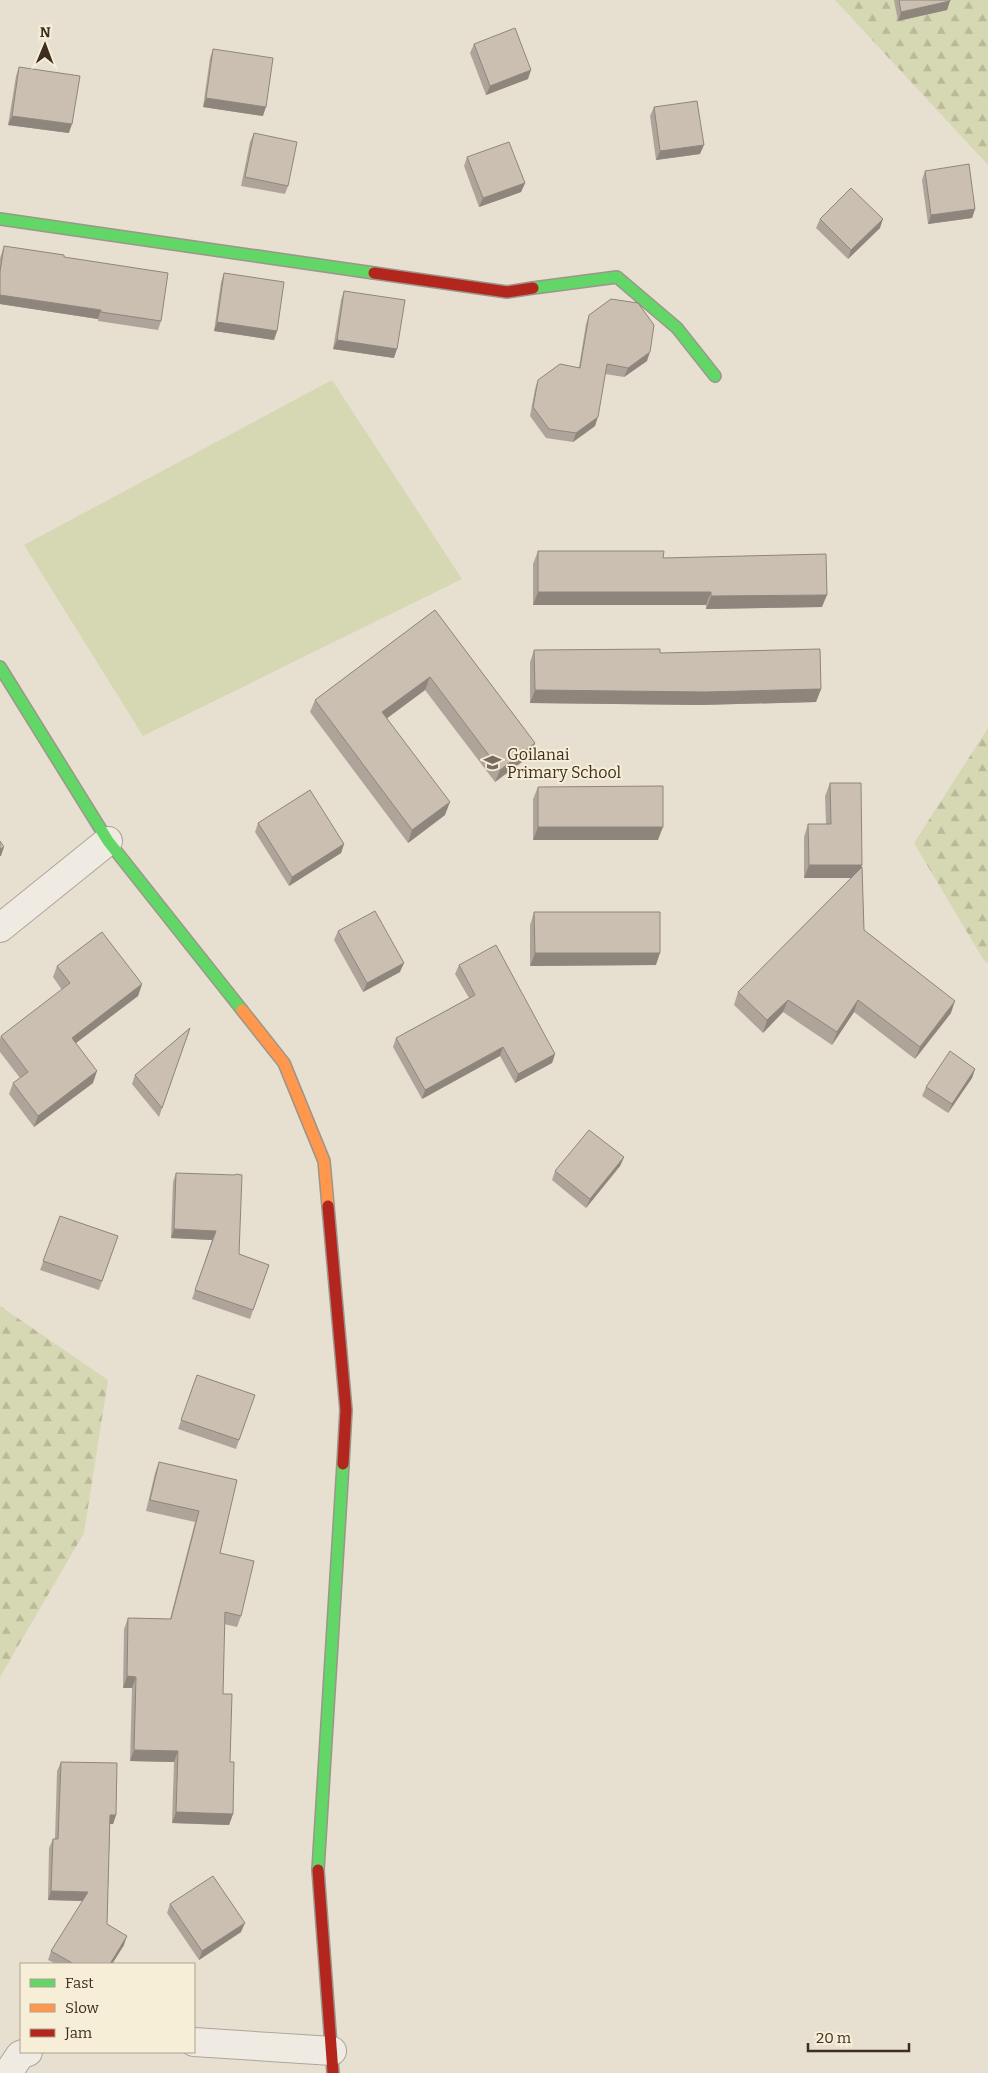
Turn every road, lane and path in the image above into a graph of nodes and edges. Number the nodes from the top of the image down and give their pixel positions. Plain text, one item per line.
1 (0, 219) edge
2 (715, 376) dead end
3 (0, 667) edge
4 (108, 841) junction
5 (0, 928) edge
6 (195, 2042) edge
7 (25, 2053) edge
8 (332, 2062) edge
9 (8, 2073) edge

1 - 2 street
3 - 4 street
4 - 5 street
4 - 8 street
6 - 8 street
7 - 9 street

